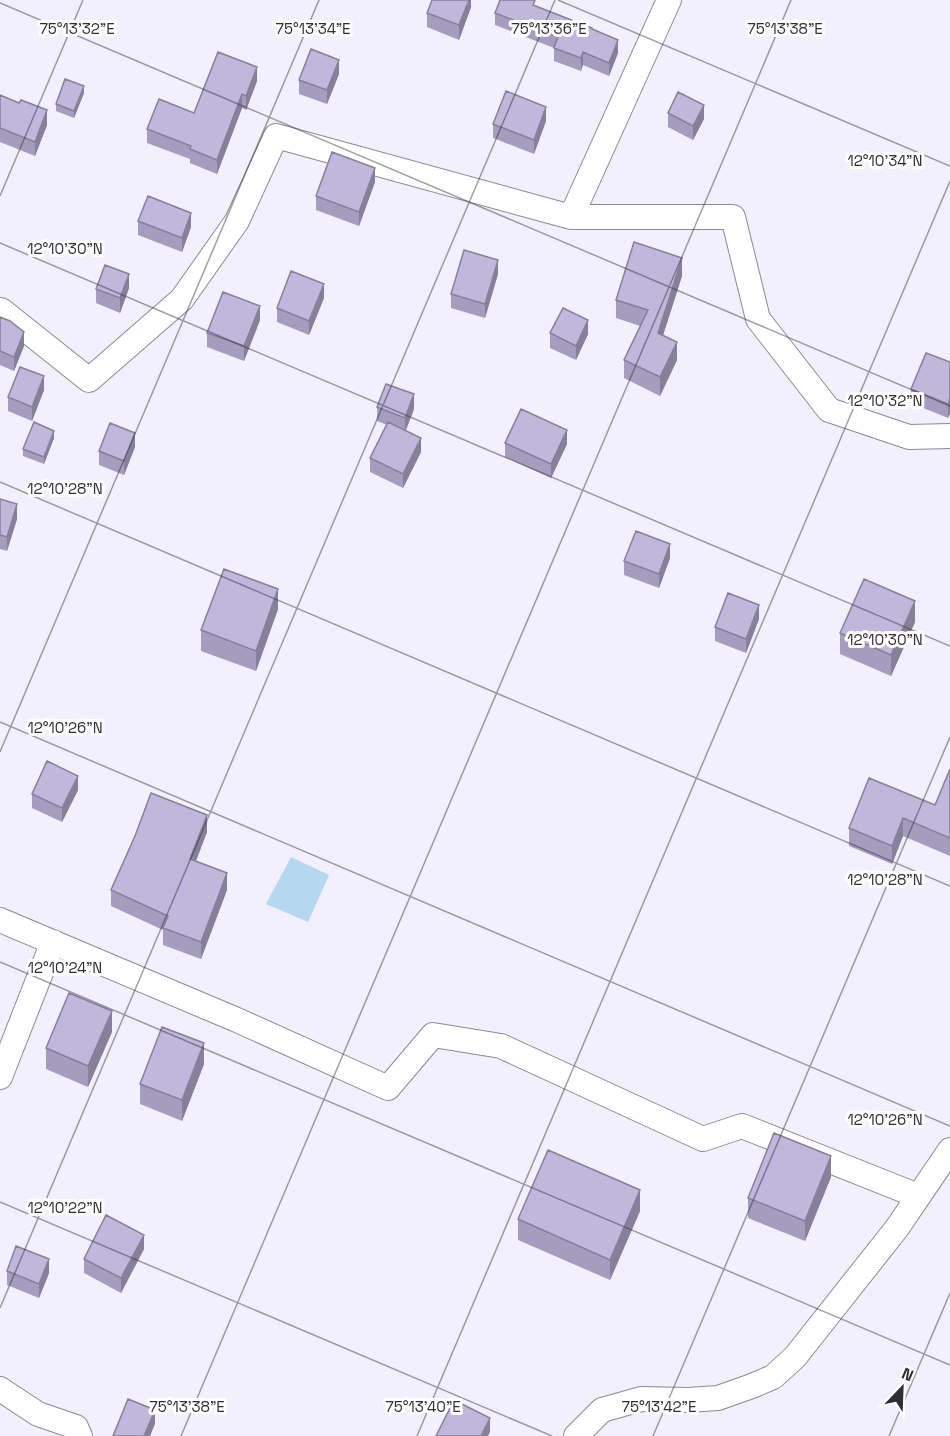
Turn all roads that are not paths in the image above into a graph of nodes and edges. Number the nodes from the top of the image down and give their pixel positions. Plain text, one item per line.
1 (669, 0) edge
2 (571, 217) junction
3 (0, 311) edge
4 (950, 436) edge
5 (0, 920) edge
6 (52, 942) junction
7 (0, 1077) edge
8 (950, 1150) edge
9 (918, 1197) junction
10 (0, 1389) edge
11 (80, 1436) edge
12 (576, 1436) edge

1 - 2 street
2 - 3 street
2 - 4 street
5 - 6 street
6 - 7 street
6 - 9 street
8 - 9 street
9 - 12 street
10 - 11 street

